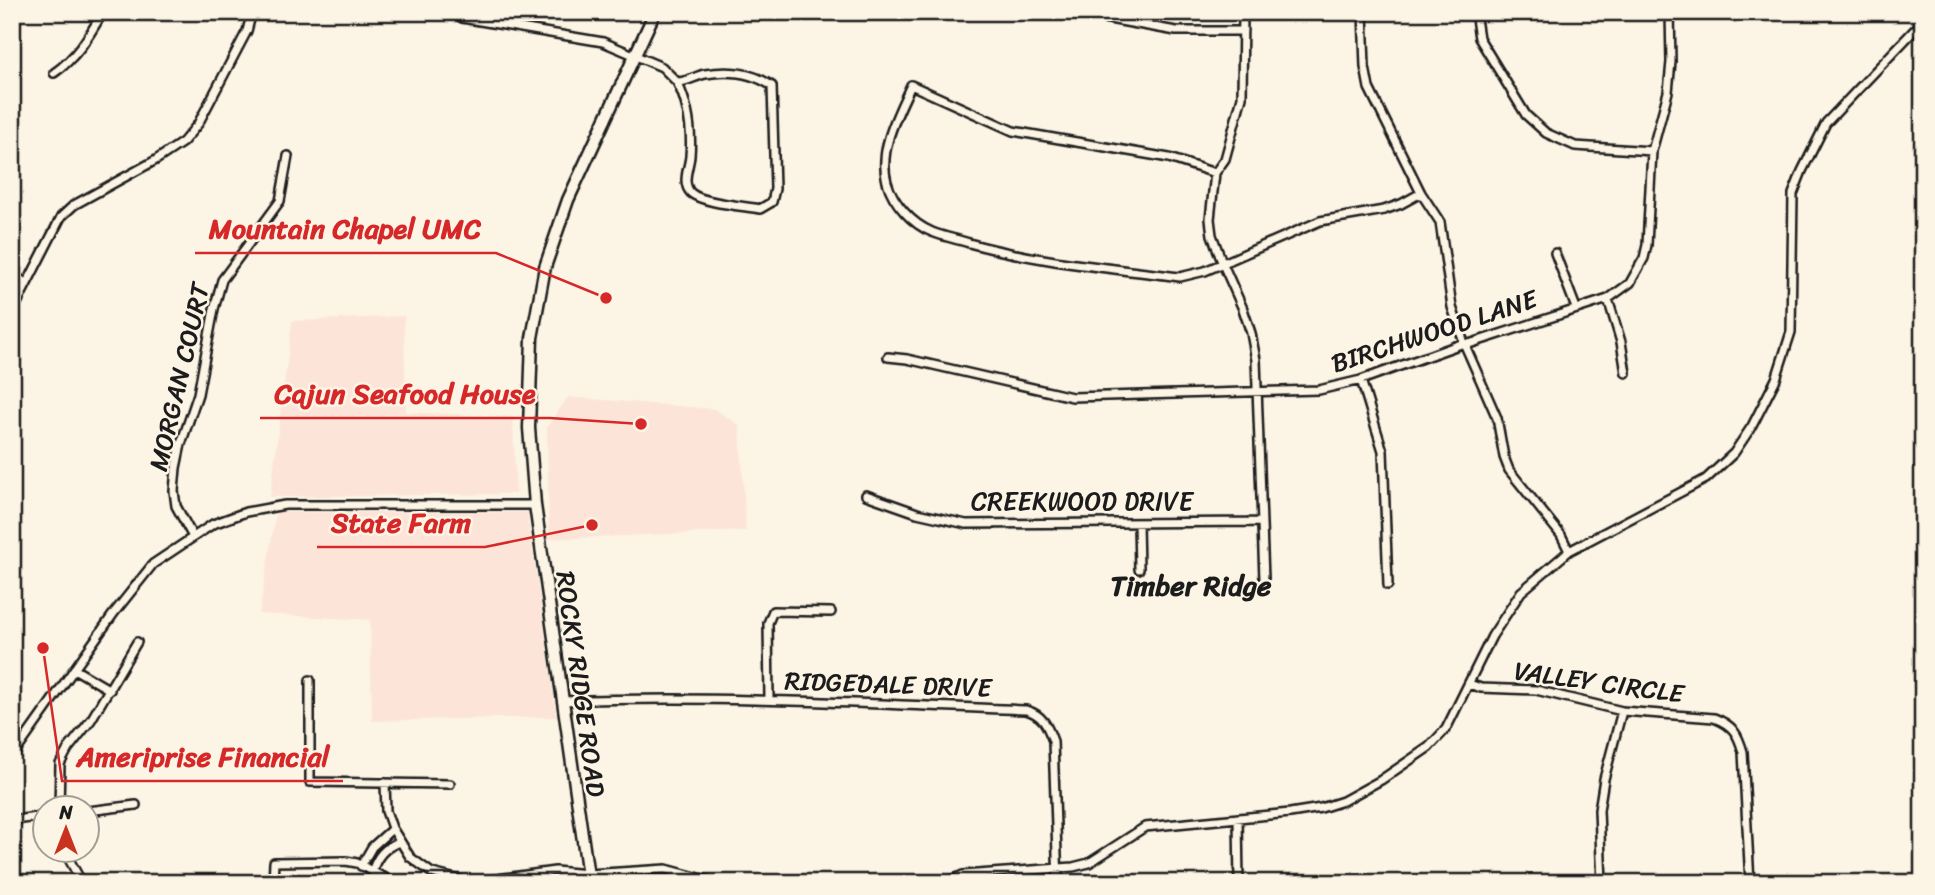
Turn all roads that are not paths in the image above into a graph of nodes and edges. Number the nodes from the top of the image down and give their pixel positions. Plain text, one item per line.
1 (103, 12) edge
2 (252, 12) edge
3 (458, 12) edge
4 (655, 12) edge
5 (1070, 12) edge
6 (1242, 12) edge
7 (1363, 12) edge
8 (1475, 12) edge
9 (1670, 12) edge
10 (1087, 13) edge
11 (1923, 21) edge
12 (1243, 31) junction
13 (634, 57) junction
14 (54, 73) dead end
15 (677, 82) junction
16 (1652, 151) junction
17 (288, 156) dead end
18 (1215, 173) junction
19 (1421, 193) junction
20 (1555, 253) dead end
21 (1223, 262) junction
22 (12, 275) edge
23 (27, 283) junction
24 (1608, 299) junction
25 (1576, 308) junction
26 (12, 313) edge
27 (1464, 343) junction
28 (888, 357) dead end
29 (1626, 373) dead end
30 (1361, 380) junction
31 (1257, 391) junction
32 (866, 495) dead end
33 (535, 505) junction
34 (1260, 522) junction
35 (1138, 523) junction
36 (193, 537) junction
37 (1569, 551) junction
38 (1139, 569) dead end
39 (1264, 579) dead end
40 (1388, 585) dead end
41 (831, 612) dead end
42 (137, 642) dead end
43 (74, 669) junction
44 (310, 680) dead end
45 (1469, 684) junction
46 (110, 690) junction
47 (769, 700) junction
48 (562, 701) junction
49 (1622, 711) junction
50 (12, 757) edge
51 (385, 783) junction
52 (450, 784) dead end
53 (59, 794) edge
54 (136, 805) dead end
55 (102, 809) edge
56 (32, 818) edge
57 (1238, 818) junction
58 (14, 820) dead end
59 (392, 829) junction
60 (399, 842) junction
61 (72, 864) edge
62 (362, 866) junction
63 (1058, 868) junction
64 (372, 872) junction
65 (589, 878) edge
66 (82, 883) edge
67 (273, 883) edge
68 (394, 883) edge
69 (718, 883) edge
70 (946, 883) edge
71 (1058, 883) edge
72 (1239, 883) edge
73 (1602, 883) edge
74 (1750, 883) edge

1 - 14 street
2 - 23 street
3 - 13 street
4 - 13 main road, ROCKY RIDGE ROAD
5 - 10 street
6 - 12 street
7 - 19 street
8 - 16 street
9 - 16 street, BIRCHWOOD LANE
10 - 12 street
11 - 37 street
12 - 18 street
13 - 15 street
13 - 33 main road, ROCKY RIDGE ROAD
15 - 15 street
16 - 24 street, BIRCHWOOD LANE
17 - 36 street, MORGAN COURT
18 - 21 street
18 - 21 street
19 - 21 street
19 - 27 street
20 - 25 street
21 - 31 street
22 - 23 street
23 - 26 street
24 - 25 street, BIRCHWOOD LANE
24 - 29 street
25 - 27 street, BIRCHWOOD LANE
27 - 30 street, BIRCHWOOD LANE
27 - 37 street
28 - 31 street, BIRCHWOOD LANE
30 - 31 street, BIRCHWOOD LANE
30 - 40 street
31 - 34 street
32 - 35 street, CREEKWOOD DRIVE
33 - 36 street
33 - 48 main road, ROCKY RIDGE ROAD
34 - 35 street, CREEKWOOD DRIVE
34 - 39 street
35 - 38 street
36 - 43 street
37 - 45 street
41 - 47 street
42 - 46 street
43 - 46 street
43 - 50 street
44 - 51 street
45 - 49 street, VALLEY CIRCLE
45 - 57 street
46 - 53 street
47 - 48 street, RIDGEDALE DRIVE
47 - 63 street, RIDGEDALE DRIVE
48 - 65 main road, ROCKY RIDGE ROAD
49 - 73 street
49 - 74 street, VALLEY CIRCLE
51 - 52 street
51 - 59 street
54 - 55 street
56 - 58 street
57 - 63 street
57 - 72 street
59 - 60 street
59 - 62 street
60 - 64 street
60 - 65 street
61 - 66 street
62 - 64 street
62 - 67 street
63 - 70 street
63 - 71 street, RIDGEDALE DRIVE
64 - 68 street
65 - 69 street

